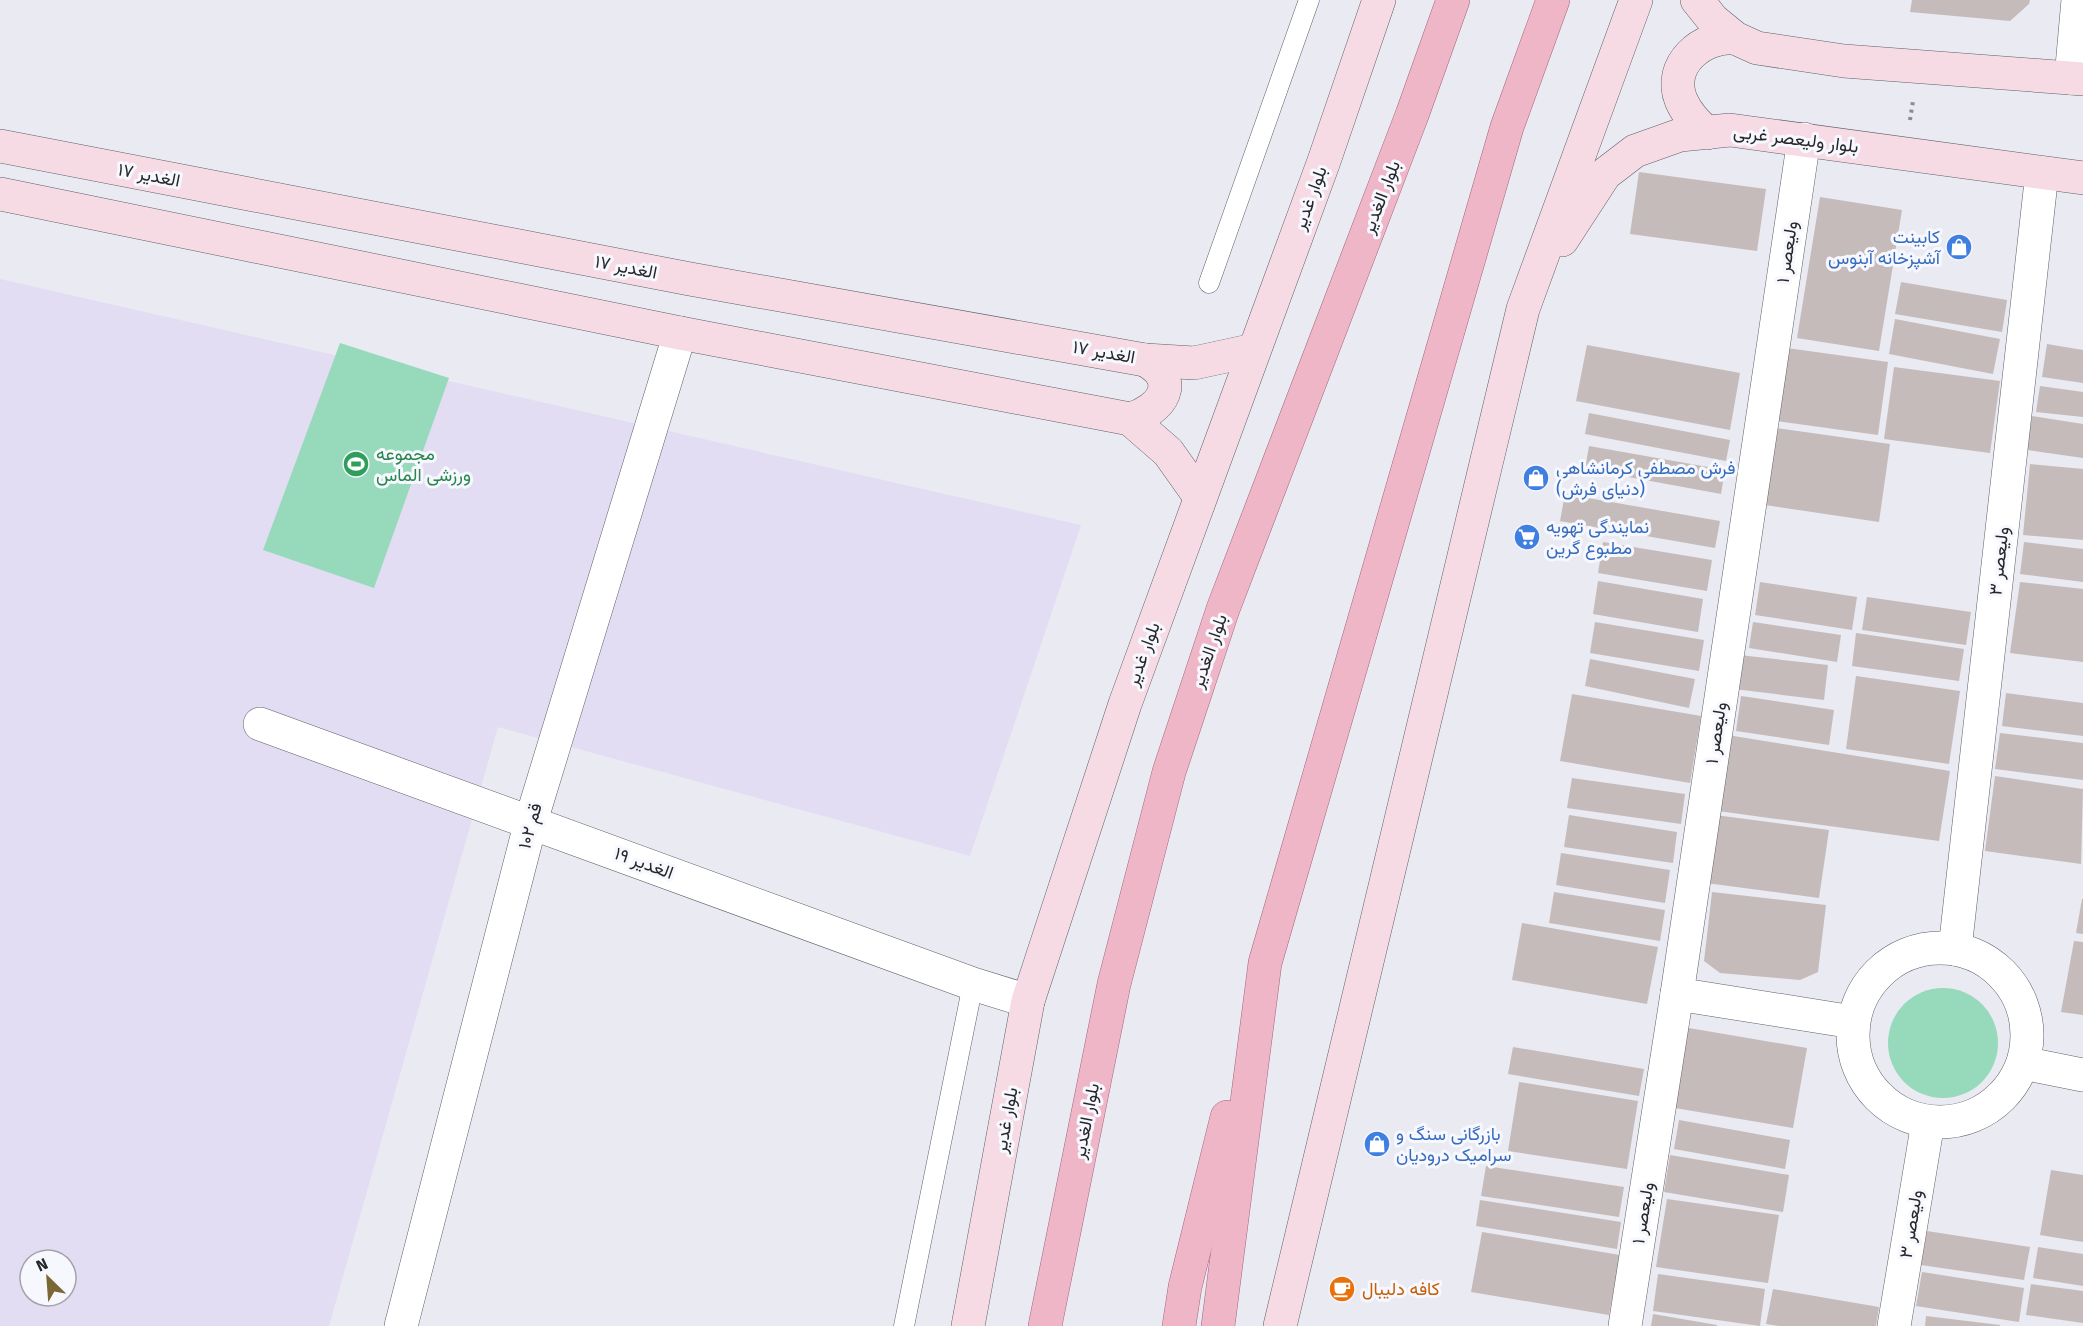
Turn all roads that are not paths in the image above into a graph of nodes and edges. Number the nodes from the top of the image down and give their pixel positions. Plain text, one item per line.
1 (1309, 0) edge
2 (1379, 0) edge
3 (1453, 0) edge
4 (1553, 0) edge
5 (1636, 0) edge
6 (1698, 0) edge
7 (2078, 0) edge
8 (1735, 38) junction
9 (2077, 79) edge
10 (1707, 133) junction
11 (1803, 139) junction
12 (0, 147) edge
13 (2042, 172) junction
14 (2083, 178) edge
15 (0, 194) edge
16 (1209, 283) dead end
17 (1523, 309) junction
18 (680, 333) junction
19 (1254, 350) junction
20 (1145, 360) junction
21 (1130, 419) junction
22 (1200, 497) junction
23 (260, 724) dead end
24 (531, 821) junction
25 (1955, 949) junction
26 (1265, 963) junction
27 (973, 984) junction
28 (1677, 994) junction
29 (1028, 1001) junction
30 (1853, 1022) junction
31 (2023, 1063) junction
32 (2083, 1076) edge
33 (1928, 1122) junction
34 (401, 1326) edge
35 (904, 1326) edge
36 (968, 1326) edge
37 (1045, 1326) edge
38 (1179, 1326) edge
39 (1218, 1326) edge
40 (1280, 1326) edge
41 (1625, 1326) edge
42 (1894, 1326) edge

1 - 16 lane
2 - 19 main road, بلوار غدیر
3 - 37 main road, بلوار الغدیر
4 - 26 main road
5 - 17 main road
6 - 8 main road
7 - 9 street
8 - 9 main road
8 - 10 main road
10 - 11 main road, بلوار ولیعصر غربی
10 - 17 main road, بلوار ولیعصر غربی
11 - 13 main road, بلوار ولیعصر غربی
11 - 28 street, ولیعصر ۱
12 - 20 main road, الغدیر ۱۷
13 - 14 main road, بلوار ولیعصر غربی
13 - 25 street, ولیعصر ۳
15 - 18 main road
17 - 40 main road
18 - 21 main road
18 - 24 street, قم ۱۰۲
19 - 20 main road, الغدیر ۱۷
19 - 22 main road, بلوار غدیر
20 - 21 main road
21 - 22 main road
22 - 29 main road, بلوار غدیر
23 - 24 street, الغدیر ۱۹
24 - 27 street, الغدیر ۱۹
24 - 34 street, قم ۱۰۲
25 - 30 street
25 - 31 street
26 - 38 main road
26 - 39 main road
27 - 29 street, الغدیر ۱۹
27 - 35 lane
28 - 30 street
28 - 41 street, ولیعصر ۱
29 - 36 main road, بلوار غدیر
30 - 33 street
31 - 32 street
31 - 33 street
33 - 42 street, ولیعصر ۳

